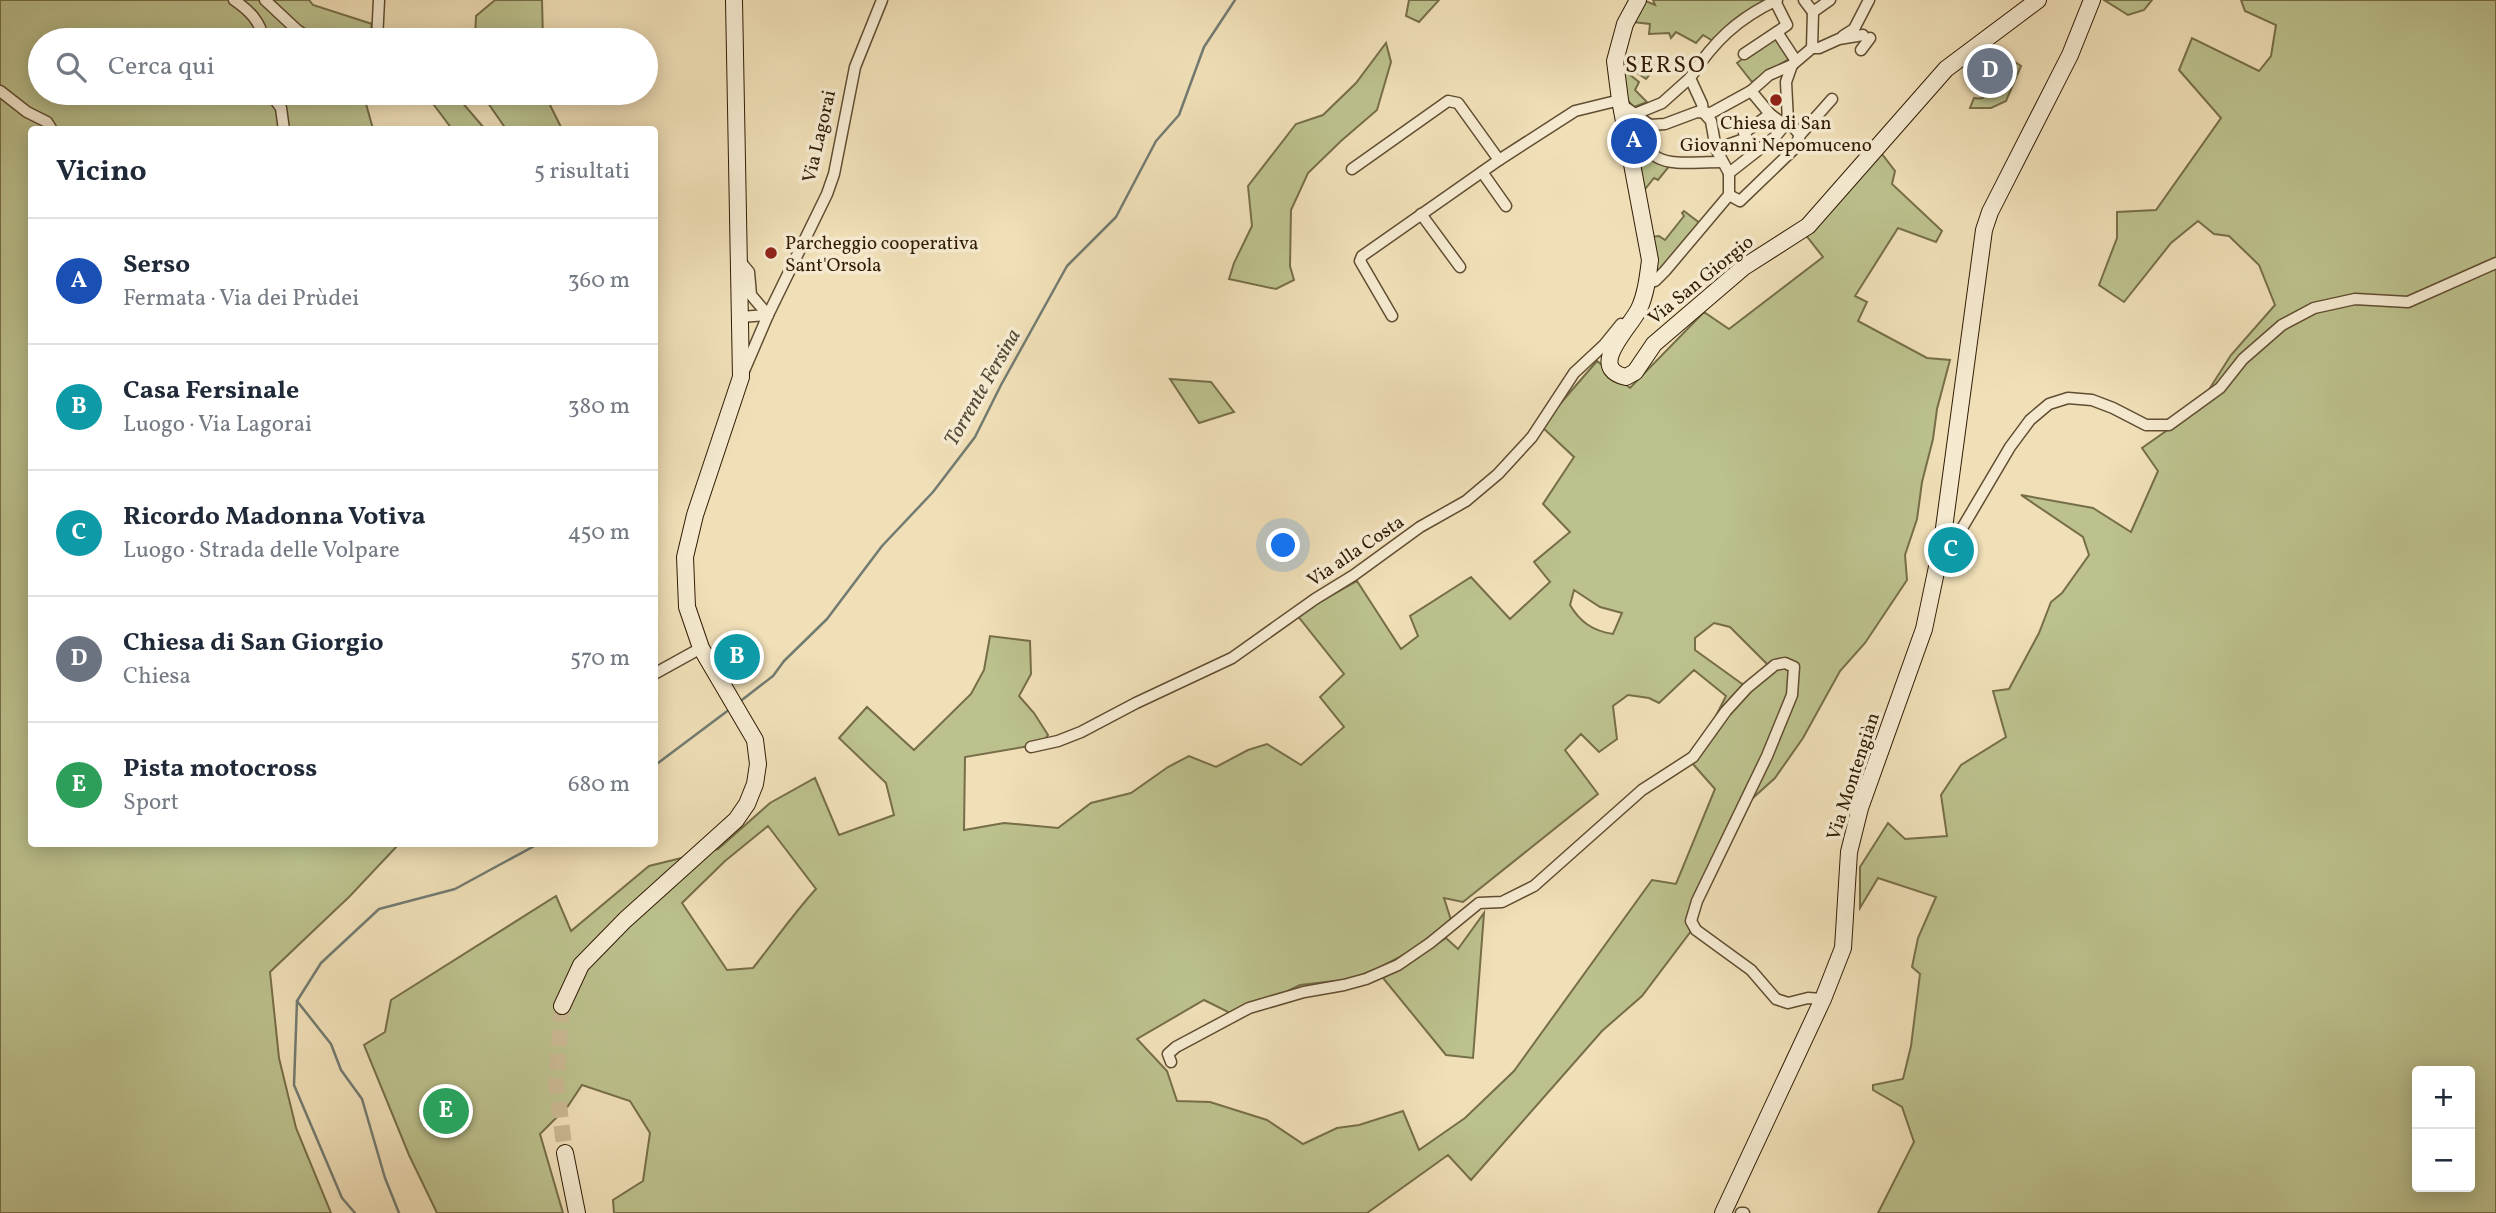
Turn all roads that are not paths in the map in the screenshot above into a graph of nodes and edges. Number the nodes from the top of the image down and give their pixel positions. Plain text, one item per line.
1 (234, 0) edge
2 (265, 0) edge
3 (379, 0) edge
4 (734, 0) edge
5 (882, 0) edge
6 (1638, 0) edge
7 (1776, 0) edge
8 (1804, 0) edge
9 (1830, 0) edge
10 (1869, 0) edge
11 (2038, 0) edge
12 (2092, 0) edge
13 (1816, 10) junction
14 (261, 28) edge
15 (295, 28) edge
16 (378, 28) edge
17 (1777, 32) junction
18 (1839, 38) junction
19 (1812, 48) junction
20 (1861, 50) dead end
21 (1744, 54) dead end
22 (1794, 63) junction
23 (1690, 78) junction
24 (0, 91) edge
25 (1751, 91) junction
26 (1832, 99) dead end
27 (279, 105) edge
28 (1625, 106) junction
29 (1703, 112) junction
30 (1770, 114) junction
31 (1786, 123) junction
32 (50, 126) edge
33 (283, 126) edge
34 (1800, 135) junction
35 (1716, 149) junction
36 (1499, 160) junction
37 (1722, 162) junction
38 (1352, 169) dead end
39 (1482, 172) junction
40 (1729, 173) junction
41 (1729, 195) junction
42 (1506, 206) dead end
43 (1421, 214) junction
44 (739, 260) junction
45 (2496, 263) edge
46 (1460, 267) dead end
47 (1647, 282) junction
48 (1639, 308) junction
49 (768, 315) junction
50 (1392, 316) dead end
51 (740, 317) junction
52 (741, 377) junction
53 (1942, 543) junction
54 (701, 648) junction
55 (658, 672) edge
56 (1031, 747) dead end
57 (1823, 999) junction
58 (562, 1006) tunnel mouth
59 (1171, 1062) dead end
60 (565, 1153) tunnel mouth
61 (577, 1213) edge
62 (1723, 1213) edge

1 - 14 street
2 - 15 street
3 - 16 street
4 - 44 street, Via Lagorai
5 - 49 street, Via Lagorai
6 - 28 street, Via San Giorgio
7 - 17 street
7 - 23 street
8 - 13 street
9 - 13 street
10 - 18 street
11 - 48 street, Via San Giorgio
12 - 53 street, Via Montengiàn
13 - 19 street
17 - 21 street
17 - 22 street
18 - 19 street
18 - 20 street
19 - 22 street
22 - 25 street
22 - 31 street
23 - 28 street
23 - 29 street
24 - 32 street
25 - 29 street
25 - 30 street
26 - 34 street
27 - 33 street
28 - 29 street
28 - 36 street
28 - 37 street
28 - 47 street, Via San Giorgio
29 - 35 street
30 - 31 street
30 - 35 street
31 - 34 street
31 - 40 street
34 - 41 street
35 - 37 street
36 - 38 street
36 - 39 street
37 - 40 street
39 - 42 street
39 - 43 street
40 - 41 street
41 - 47 street
43 - 46 street
43 - 50 street
44 - 49 street, Via Lagorai
44 - 51 street, Via Lagorai
45 - 53 street
47 - 48 street, Via San Giorgio
48 - 56 street, Via alla Costa
49 - 51 street
49 - 52 street, Via Lagorai
51 - 52 street, Via Lagorai
52 - 54 street, Via Lagorai
53 - 57 street, Via Montengiàn
54 - 55 street
54 - 58 street, Via Lagorai
57 - 59 street
57 - 62 street, Via Montengiàn
60 - 61 street

